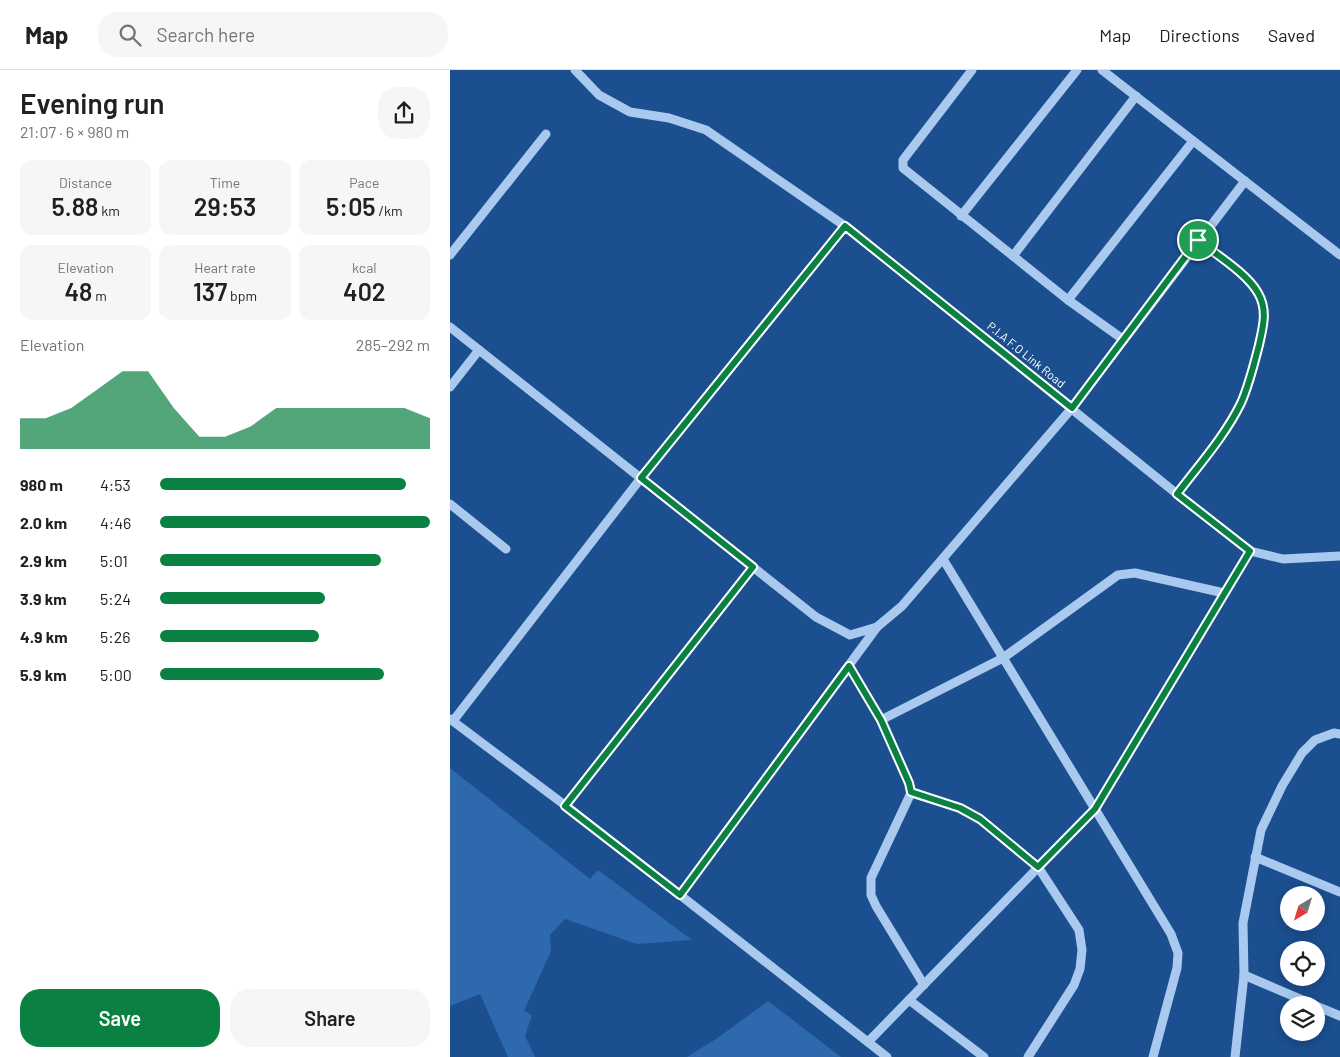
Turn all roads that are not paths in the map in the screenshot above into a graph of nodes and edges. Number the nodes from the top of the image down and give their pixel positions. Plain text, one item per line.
1 (575, 70) edge
2 (972, 70) edge
3 (1077, 70) edge
4 (1102, 70) edge
5 (1136, 96) junction
6 (546, 134) dead end
7 (1193, 141) junction
8 (1244, 181) junction
9 (961, 216) junction
10 (845, 226) junction
11 (1198, 240) junction
12 (450, 255) edge
13 (1340, 255) edge
14 (1013, 256) junction
15 (1068, 300) junction
16 (450, 327) edge
17 (1124, 340) junction
18 (479, 350) junction
19 (450, 388) edge
20 (1072, 408) junction
21 (641, 478) junction
22 (1177, 494) junction
23 (450, 504) edge
24 (506, 549) dead end
25 (1250, 551) junction
26 (1340, 556) edge
27 (942, 559) junction
28 (753, 567) junction
29 (1224, 593) junction
30 (877, 627) junction
31 (1003, 658) junction
32 (849, 666) junction
33 (451, 720) edge
34 (881, 720) junction
35 (1340, 734) edge
36 (911, 792) junction
37 (565, 806) junction
38 (1095, 809) junction
39 (1255, 857) junction
40 (1038, 867) junction
41 (1340, 892) edge
42 (680, 895) junction
43 (1244, 975) junction
44 (924, 985) junction
45 (1294, 996) edge
46 (909, 1000) junction
47 (1325, 1009) edge
48 (1340, 1016) edge
49 (868, 1042) junction
50 (887, 1057) edge
51 (984, 1057) edge
52 (1028, 1057) edge
53 (1153, 1057) edge
54 (1235, 1057) edge

1 - 10 street, P.I.A F.O Link Road
2 - 9 street
3 - 9 street
4 - 5 street
5 - 7 street
5 - 14 street
6 - 12 street
7 - 8 street
7 - 15 street
8 - 11 street
8 - 13 street
9 - 14 street
10 - 20 street, P.I.A F.O Link Road
10 - 21 street
11 - 17 street
11 - 22 street
14 - 15 street
15 - 17 street
16 - 18 street
17 - 20 street
18 - 19 street
18 - 21 street
20 - 22 street, P.I.A F.O Link Road
20 - 27 street
21 - 28 street
21 - 33 street
22 - 25 street, P.I.A F.O Link Road
23 - 24 street
25 - 26 street, P.I.A F.O Link Road
25 - 29 street
27 - 30 street
27 - 31 street
28 - 30 street
28 - 37 street
29 - 31 street
29 - 38 street
30 - 32 street
31 - 34 street
31 - 38 street
32 - 34 street
32 - 42 street
33 - 37 street
34 - 36 street
35 - 39 street
36 - 40 street
36 - 44 street
37 - 42 street
38 - 40 street
38 - 53 street
39 - 41 street
39 - 43 street
40 - 44 street
40 - 52 street
42 - 49 street
43 - 45 street
43 - 54 street
44 - 46 street
46 - 49 street
46 - 51 street
47 - 48 street
49 - 50 street

